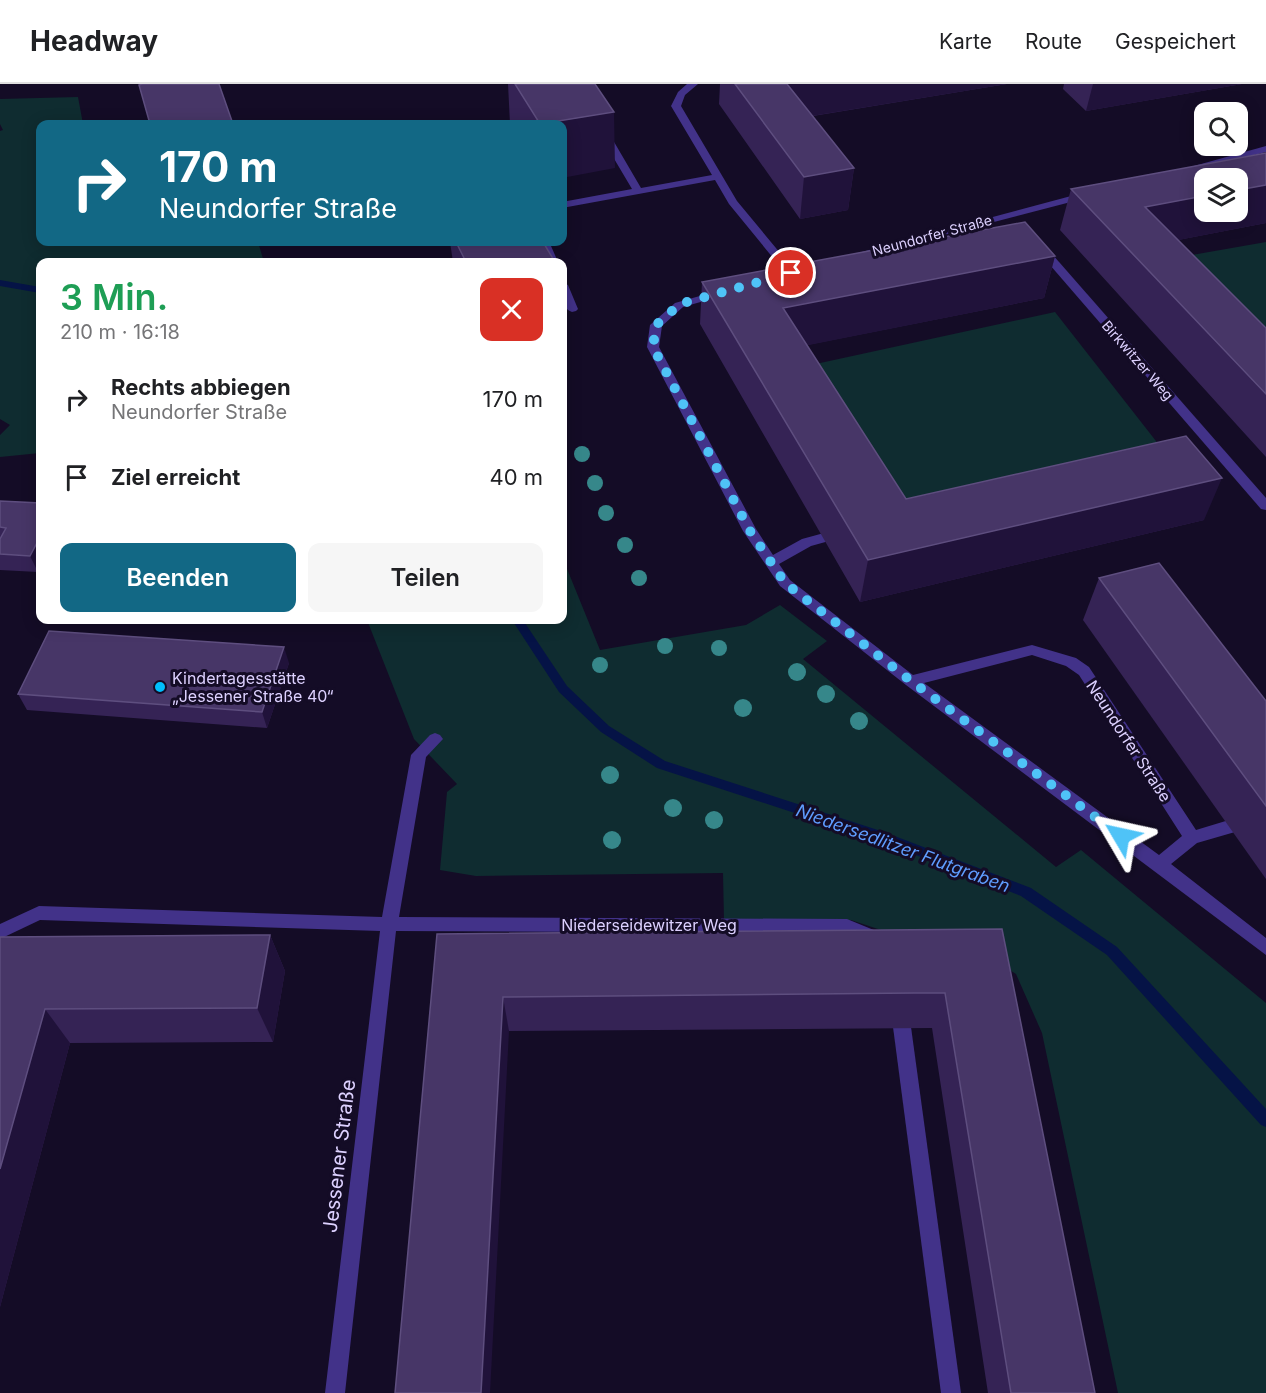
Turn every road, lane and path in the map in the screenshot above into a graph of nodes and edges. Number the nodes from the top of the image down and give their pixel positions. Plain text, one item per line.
1 (693, 84) edge
2 (604, 135) edge
3 (1266, 149) edge
4 (1177, 172) edge
5 (716, 177) junction
6 (638, 191) junction
7 (1097, 192) edge
8 (567, 204) edge
9 (1032, 238) edge
10 (546, 246) edge
11 (849, 257) edge
12 (551, 258) edge
13 (802, 270) edge
14 (735, 289) edge
15 (567, 297) edge
16 (572, 309) dead end
17 (1266, 506) edge
18 (824, 538) dead end
19 (770, 563) junction
20 (911, 681) junction
21 (435, 739) dead end
22 (1229, 826) dead end
23 (1192, 838) junction
24 (1159, 864) junction
25 (389, 924) junction
26 (0, 932) edge
27 (1266, 948) edge
28 (886, 956) edge
29 (902, 1027) edge
30 (335, 1393) edge
31 (951, 1393) edge

1 - 5 street
2 - 6 street
3 - 4 street
5 - 6 street
5 - 13 street
6 - 8 street
7 - 11 street, Neundorfer Straße
9 - 17 street, Birkwitzer Weg
10 - 12 street
14 - 19 street
15 - 16 street
18 - 19 street
19 - 20 street
20 - 23 street, Neundorfer Straße
20 - 24 street
21 - 25 street, Jessener Straße
22 - 23 street
23 - 24 street
24 - 27 street
25 - 26 street
25 - 28 street, Niederseidewitzer Weg
25 - 30 street, Jessener Straße
29 - 31 street

